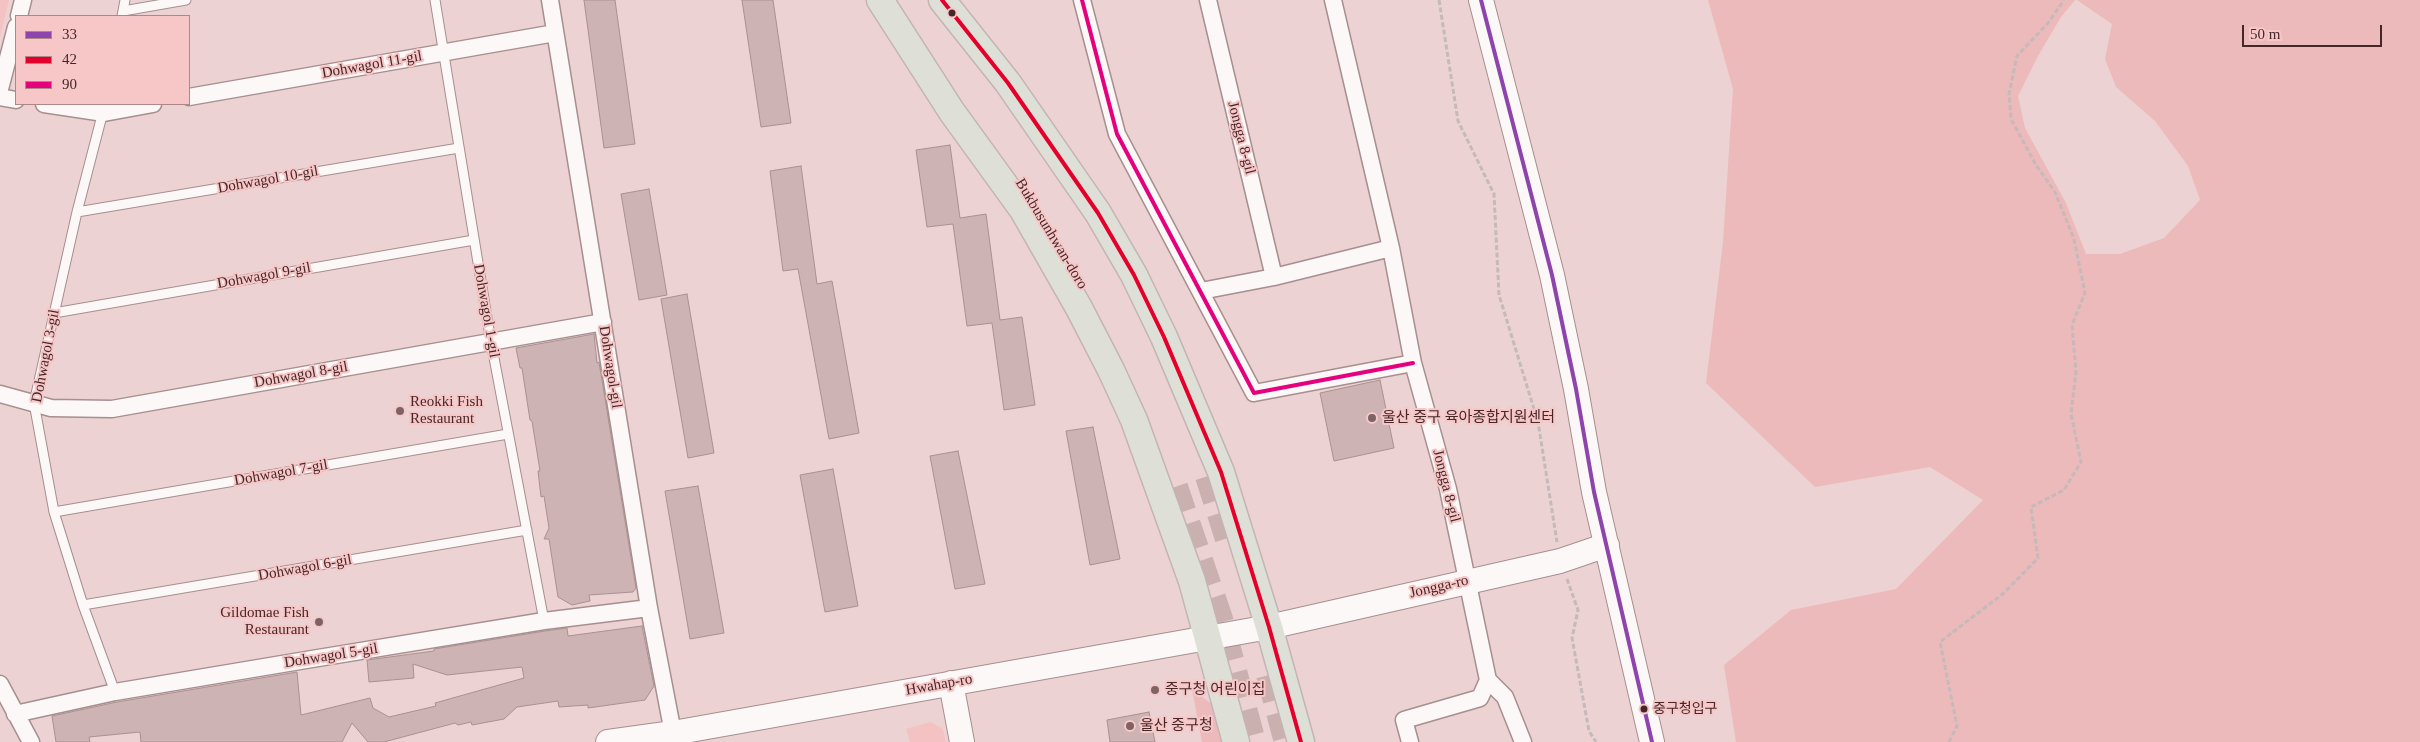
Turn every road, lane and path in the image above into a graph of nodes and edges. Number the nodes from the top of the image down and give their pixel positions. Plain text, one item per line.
1 (23, 0) edge
2 (125, 0) edge
3 (186, 0) edge
4 (435, 0) edge
5 (550, 0) edge
6 (880, 0) edge
7 (892, 0) edge
8 (932, 0) edge
9 (942, 0) edge
10 (1082, 0) edge
11 (1208, 0) edge
12 (1333, 0) edge
13 (1439, 0) edge
14 (1481, 0) edge
15 (2064, 0) edge
16 (122, 14) edge
17 (19, 15) edge
18 (15, 31) edge
19 (555, 33) junction
20 (444, 52) junction
21 (0, 90) edge
22 (0, 97) edge
23 (190, 98) edge
24 (15, 100) edge
25 (59, 105) edge
26 (142, 105) edge
27 (104, 108) edge
28 (459, 148) junction
29 (77, 212) junction
30 (474, 240) junction
31 (1391, 248) junction
32 (1274, 277) junction
33 (1201, 290) junction
34 (54, 313) junction
35 (603, 322) junction
36 (491, 342) junction
37 (1413, 363) junction
38 (0, 394) edge
39 (34, 403) junction
40 (508, 434) junction
41 (1208, 476) tunnel mouth
42 (1175, 487) tunnel mouth
43 (54, 512) junction
44 (527, 530) junction
45 (1607, 545) junction
46 (1560, 561) junction
47 (1468, 581) junction
48 (83, 605) junction
49 (649, 608) junction
50 (544, 621) junction
51 (1270, 627) junction
52 (1208, 636) junction
53 (1488, 680) junction
54 (951, 683) junction
55 (0, 684) edge
56 (115, 692) junction
57 (15, 714) junction
58 (673, 733) junction
59 (31, 742) edge
60 (608, 742) edge
61 (962, 742) edge
62 (1236, 742) edge
63 (1301, 742) edge
64 (1410, 742) edge
65 (1523, 742) edge
66 (1596, 742) edge
67 (1652, 742) edge
68 (1949, 742) edge

1 - 17 street
2 - 16 lane
3 - 16 lane
4 - 20 lane, Dohwagol 1-gil
5 - 19 street, Dohwagol-gil
6 - 52 main road
7 - 42 main road, Bukbusunhwan-doro
8 - 41 main road
9 - 51 main road
10 - 33 street
11 - 32 street, Jongga 8-gil
12 - 31 street, Jongga 8-gil
13 - 46 path
14 - 45 main road
15 - 68 path
18 - 21 street
19 - 20 street, Dohwagol 11-gil
19 - 35 street, Dohwagol-gil
20 - 23 street, Dohwagol 11-gil
20 - 28 lane, Dohwagol 1-gil
22 - 24 street
25 - 27 street
26 - 27 street
27 - 29 lane, Dohwagol 3-gil
28 - 29 lane, Dohwagol 10-gil
28 - 30 lane, Dohwagol 1-gil
29 - 34 lane, Dohwagol 3-gil
30 - 34 lane, Dohwagol 9-gil
30 - 36 lane, Dohwagol 1-gil
31 - 32 street
31 - 37 street, Jongga 8-gil
32 - 33 street
33 - 37 street
34 - 39 lane, Dohwagol 3-gil
35 - 36 street, Dohwagol 8-gil
35 - 49 street, Dohwagol-gil
36 - 39 street, Dohwagol 8-gil
36 - 40 lane, Dohwagol 1-gil
37 - 47 street, Jongga 8-gil
38 - 39 street, Dohwagol 8-gil
39 - 43 lane, Dohwagol 3-gil
40 - 43 lane, Dohwagol 7-gil
40 - 44 lane, Dohwagol 1-gil
43 - 48 lane, Dohwagol 3-gil
44 - 48 lane, Dohwagol 6-gil
44 - 50 lane, Dohwagol 1-gil
45 - 46 main road, Jongga-ro
45 - 67 main road
46 - 47 main road, Jongga-ro
46 - 66 path
47 - 51 main road, Jongga-ro
47 - 53 street, Jongga 8-gil
48 - 56 lane, Dohwagol 3-gil
49 - 50 street, Dohwagol 5-gil
49 - 58 street, Dohwagol-gil
50 - 56 street, Dohwagol 5-gil
51 - 52 main road, Hwahap-ro
51 - 63 main road
52 - 54 main road, Hwahap-ro
52 - 62 main road
53 - 64 street
53 - 65 street
54 - 58 main road, Hwahap-ro
54 - 61 main road
55 - 57 street
56 - 57 street, Dohwagol 5-gil
57 - 59 street
58 - 60 main road, Hwahap-ro

